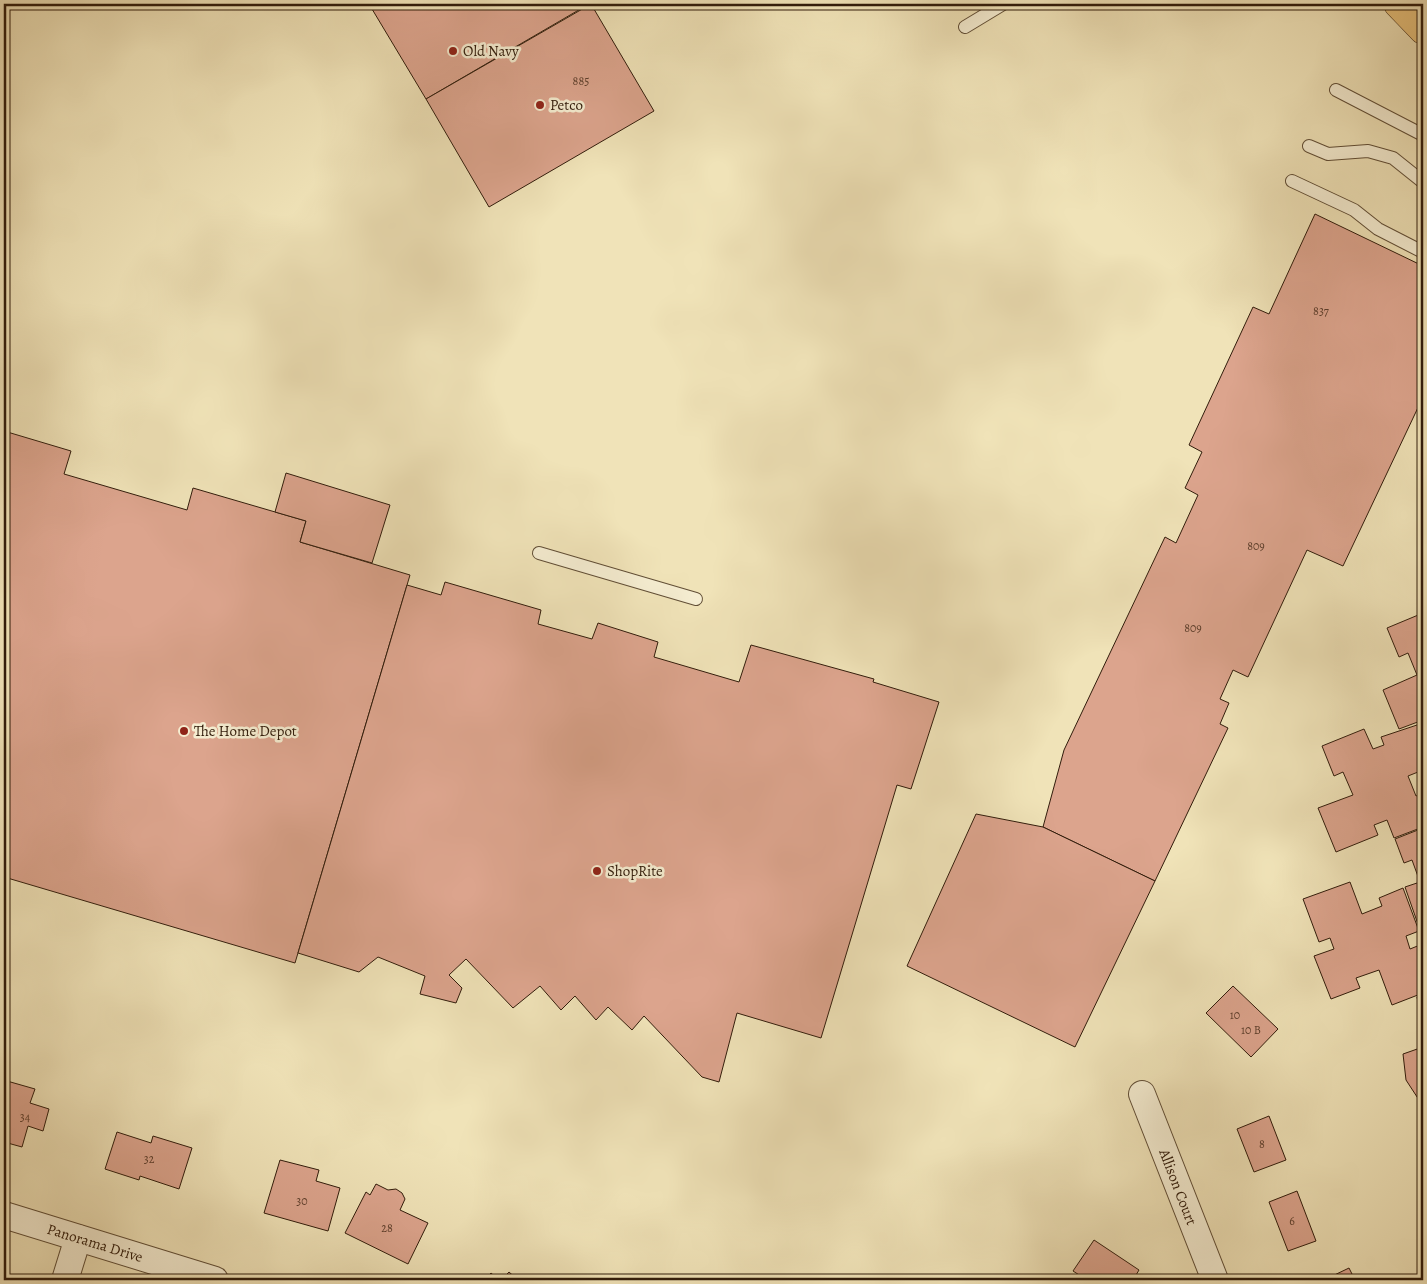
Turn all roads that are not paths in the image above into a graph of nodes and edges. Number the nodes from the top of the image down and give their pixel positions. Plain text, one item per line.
1 (1002, 4) edge
2 (1398, 4) edge
3 (965, 27) dead end
4 (1423, 30) edge
5 (1336, 90) dead end
6 (1423, 135) edge
7 (1309, 146) dead end
8 (1292, 182) dead end
9 (1423, 182) edge
10 (1423, 252) edge
11 (539, 553) dead end
12 (696, 599) dead end
13 (1142, 1094) dead end
14 (4, 1215) edge
15 (78, 1238) junction
16 (65, 1280) edge
17 (215, 1280) edge
18 (1215, 1280) edge

1 - 3 lane
2 - 4 main road
5 - 6 lane
7 - 9 lane
8 - 10 lane
11 - 12 lane
13 - 18 street, Allison Court
14 - 15 street, Panorama Drive
15 - 16 street
15 - 17 street, Panorama Drive

